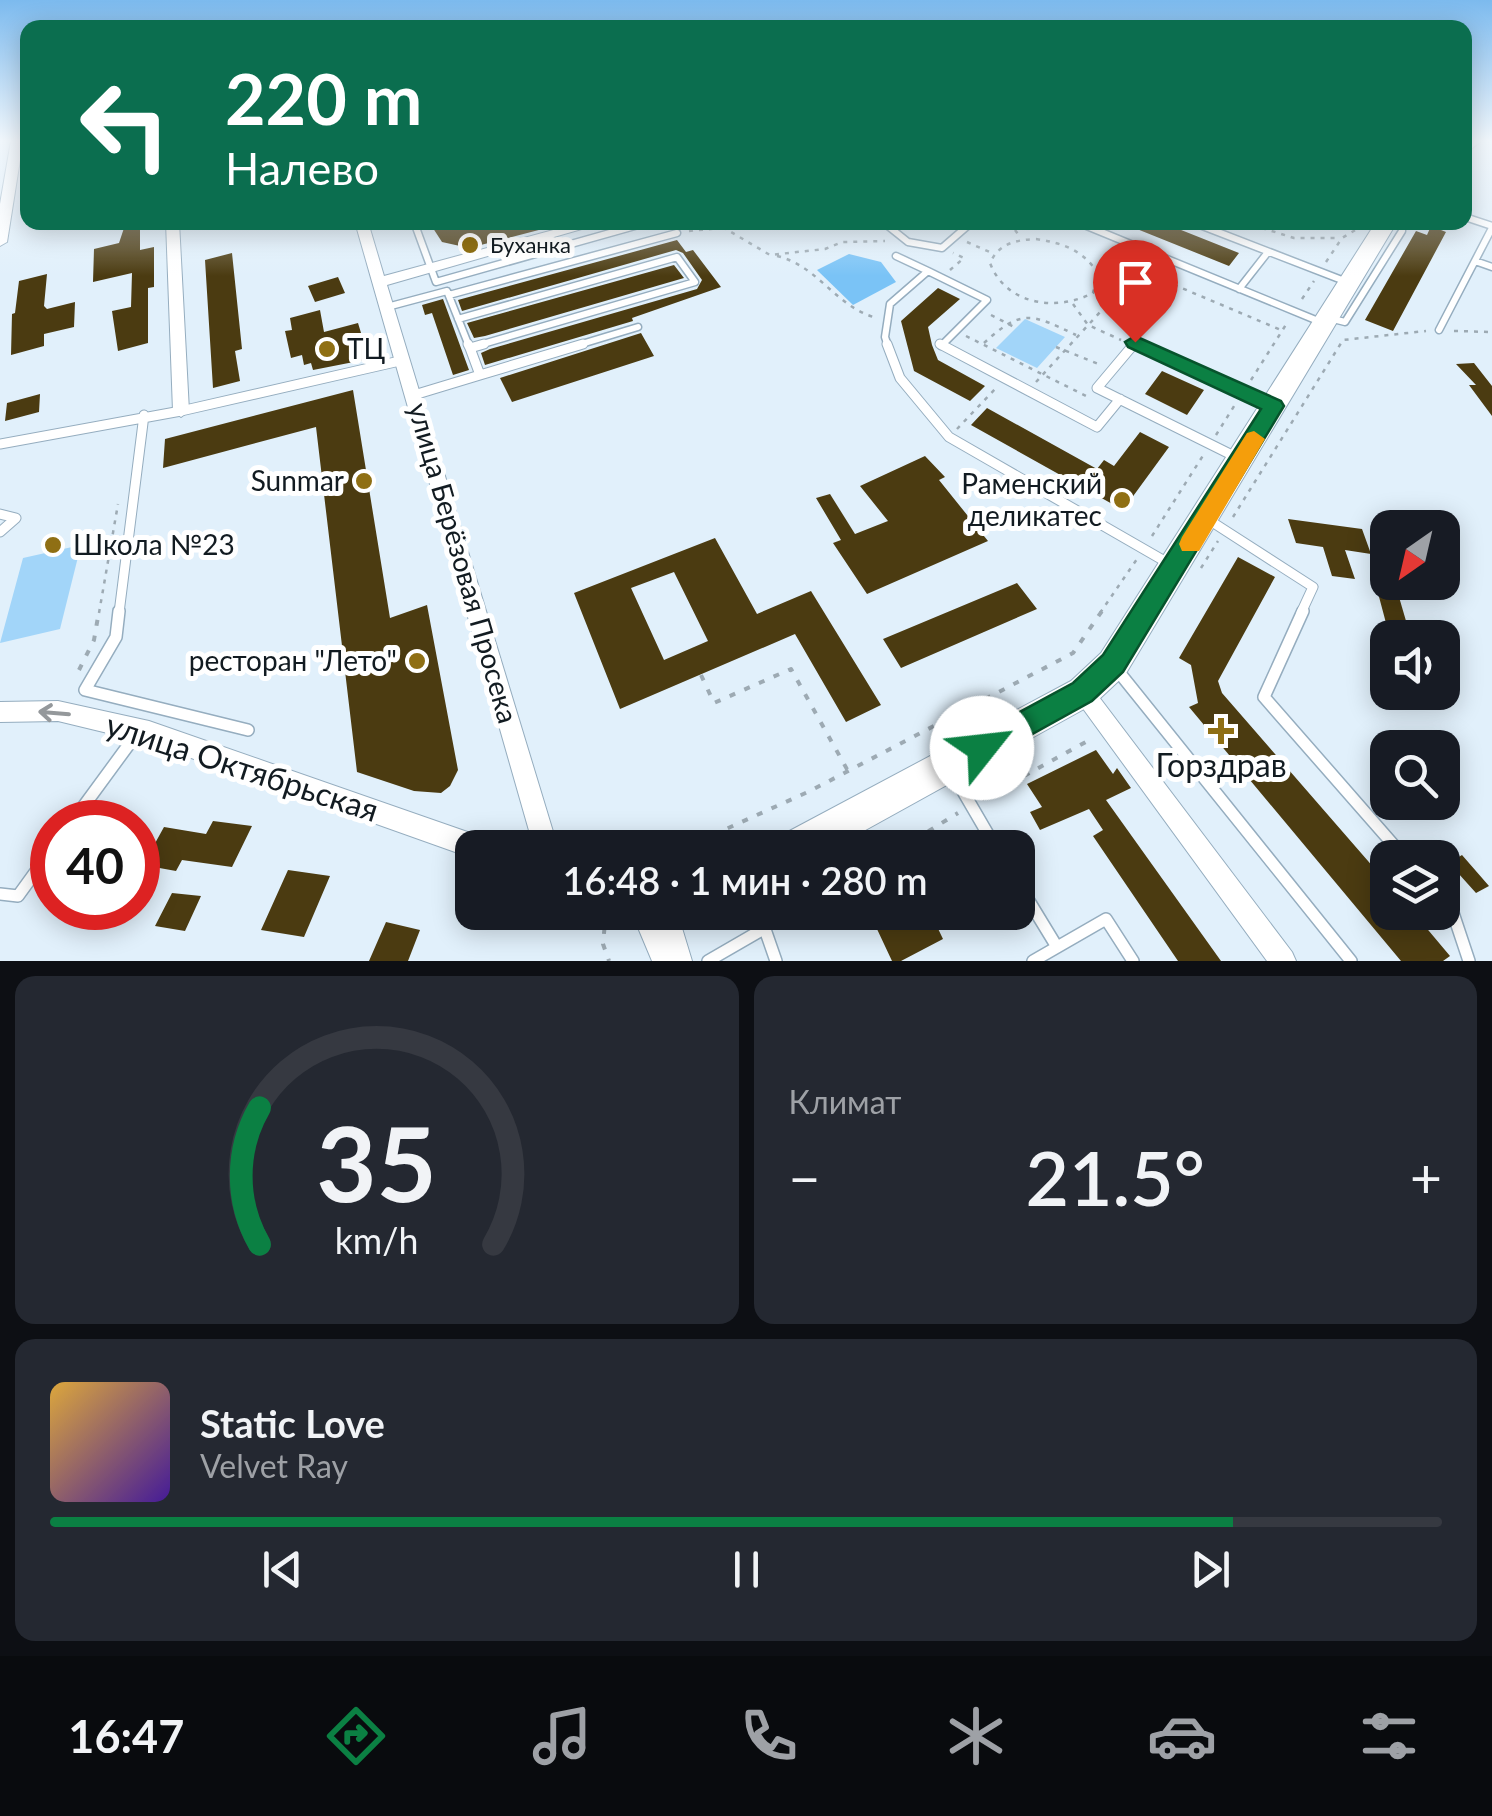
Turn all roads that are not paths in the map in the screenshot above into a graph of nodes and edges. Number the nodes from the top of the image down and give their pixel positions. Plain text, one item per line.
1 (5, 187) edge
2 (1492, 227) edge
3 (172, 230) edge
4 (364, 230) edge
5 (417, 230) edge
6 (565, 230) edge
7 (621, 230) edge
8 (890, 230) edge
9 (962, 230) edge
10 (1096, 230) edge
11 (1212, 230) edge
12 (1392, 230) edge
13 (1393, 230) edge
14 (677, 233) road end
15 (0, 242) edge
16 (1268, 252) junction
17 (896, 256) dead end
18 (1475, 261) junction
19 (431, 268) junction
20 (1492, 268) edge
21 (928, 272) junction
22 (380, 282) junction
23 (1347, 282) junction
24 (1239, 289) junction
25 (448, 295) junction
26 (387, 307) junction
27 (458, 319) junction
28 (884, 320) joint
29 (1325, 320) junction
30 (638, 327) dead end
31 (1439, 330) road end
32 (470, 348) junction
33 (404, 360) junction
34 (480, 375) junction
35 (414, 395) junction
36 (1120, 399) junction
37 (1274, 406) junction
38 (181, 411) junction
39 (144, 415) junction
40 (949, 438) joint
41 (0, 444) edge
42 (1242, 460) junction
43 (0, 514) edge
44 (1216, 523) junction
45 (0, 532) edge
46 (1176, 567) junction
47 (1113, 664) junction
48 (1083, 692) junction
49 (0, 712) edge
50 (140, 730) junction
51 (248, 730) dead end
52 (949, 767) junction
53 (88, 800) edge
54 (541, 830) edge
55 (829, 830) edge
56 (985, 830) edge
57 (455, 840) edge
58 (1389, 840) edge
59 (30, 879) edge
60 (0, 894) edge
61 (1035, 912) edge
62 (762, 930) edge
63 (766, 930) edge
64 (1459, 930) edge
65 (1056, 947) junction
66 (708, 961) edge
67 (776, 961) edge
68 (1033, 961) edge
69 (1133, 961) edge
70 (1283, 961) edge
71 (1351, 961) edge
72 (1469, 961) edge

1 - 15 street
2 - 18 lane
3 - 38 street
4 - 22 street, улица Берёзовая Просека
5 - 19 lane
6 - 19 street
7 - 19 lane
8 - 9 lane
10 - 24 lane
11 - 16 lane
12 - 23 street
13 - 29 lane
14 - 25 lane
16 - 23 lane
16 - 24 lane
17 - 21 lane
18 - 20 lane
18 - 31 lane
19 - 22 street
21 - 28 lane
21 - 36 lane
22 - 26 street, улица Берёзовая Просека
23 - 29 street
24 - 29 lane
25 - 26 lane
25 - 27 lane
26 - 33 street, улица Берёзовая Просека
27 - 32 lane
27 - 32 lane
28 - 40 lane
29 - 37 street
30 - 34 lane
32 - 34 lane
33 - 35 street, улица Берёзовая Просека
33 - 38 lane
34 - 35 lane
35 - 54 street, улица Берёзовая Просека
36 - 37 lane
36 - 42 lane
37 - 42 street
38 - 39 lane
39 - 41 lane
39 - 51 lane
40 - 46 lane
42 - 44 street
43 - 45 lane
44 - 46 street
44 - 58 lane
46 - 47 street
47 - 48 street
47 - 71 lane
48 - 52 street
48 - 70 street
50 -> 49 street, улица Октябрьская
50 - 53 lane
50 - 57 street, улица Октябрьская
52 - 55 street
52 - 56 lane
59 - 60 lane
61 - 65 lane
62 - 66 lane
63 - 67 lane
64 - 72 lane
65 - 68 lane
65 - 69 lane

